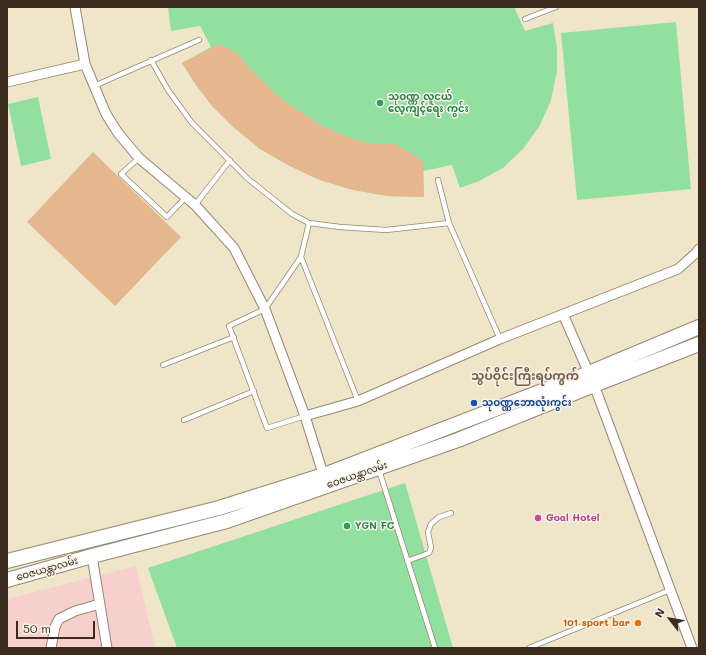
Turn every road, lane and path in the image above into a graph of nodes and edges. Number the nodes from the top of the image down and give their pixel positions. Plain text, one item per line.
1 (75, 7) edge
2 (556, 7) edge
3 (525, 19) dead end
4 (199, 40) dead end
5 (151, 60) junction
6 (85, 64) junction
7 (7, 82) edge
8 (94, 86) junction
9 (139, 158) junction
10 (230, 160) junction
11 (438, 180) dead end
12 (185, 198) junction
13 (195, 206) junction
14 (309, 223) junction
15 (449, 223) junction
16 (699, 249) edge
17 (301, 257) junction
18 (265, 309) junction
19 (563, 314) junction
20 (699, 327) edge
21 (234, 337) junction
22 (500, 340) junction
23 (699, 344) edge
24 (163, 364) dead end
25 (591, 379) junction
26 (254, 391) junction
27 (358, 401) junction
28 (305, 416) junction
29 (184, 420) dead end
30 (378, 468) junction
31 (325, 480) junction
32 (452, 513) dead end
33 (92, 556) junction
34 (7, 561) edge
35 (408, 561) junction
36 (7, 580) edge
37 (670, 590) junction
38 (100, 604) junction
39 (699, 647) edge
40 (51, 648) edge
41 (107, 648) edge
42 (435, 648) edge
43 (529, 648) edge
44 (692, 648) edge
45 (696, 648) edge

1 - 6 street
2 - 3 lane
4 - 5 lane
5 - 8 lane
5 - 10 lane
6 - 7 street
6 - 8 street
8 - 9 street
9 - 12 street
9 - 12 lane
10 - 13 lane
10 - 14 lane
11 - 15 lane
12 - 13 street
13 - 18 street
14 - 15 lane
14 - 17 lane
15 - 22 lane
16 - 19 street
17 - 18 lane
17 - 27 lane
18 - 21 lane
18 - 28 street
19 - 22 street
19 - 25 street
20 - 25 main road, ဝေဇယန္တာလမ်း
21 - 24 lane
21 - 26 lane
22 - 27 street
23 - 25 main road, ဝေဇယန္တာလမ်း
25 - 30 main road, ဝေဇယန္တာလမ်း
25 - 31 main road, ဝေဇယန္တာလမ်း
25 - 37 street
26 - 28 lane
26 - 29 lane
27 - 28 street
28 - 31 street
30 - 31 main road, ဝေဇယန္တာလမ်း
30 - 35 lane
31 - 33 main road, ဝေဇယန္တာလမ်း
31 - 34 main road, ဝေဇယန္တာလမ်း
32 - 35 lane
33 - 36 main road, ဝေဇယန္တာလမ်း
33 - 38 street
35 - 42 lane
37 - 43 lane
37 - 44 street
38 - 40 street
38 - 41 street
39 - 45 lane

